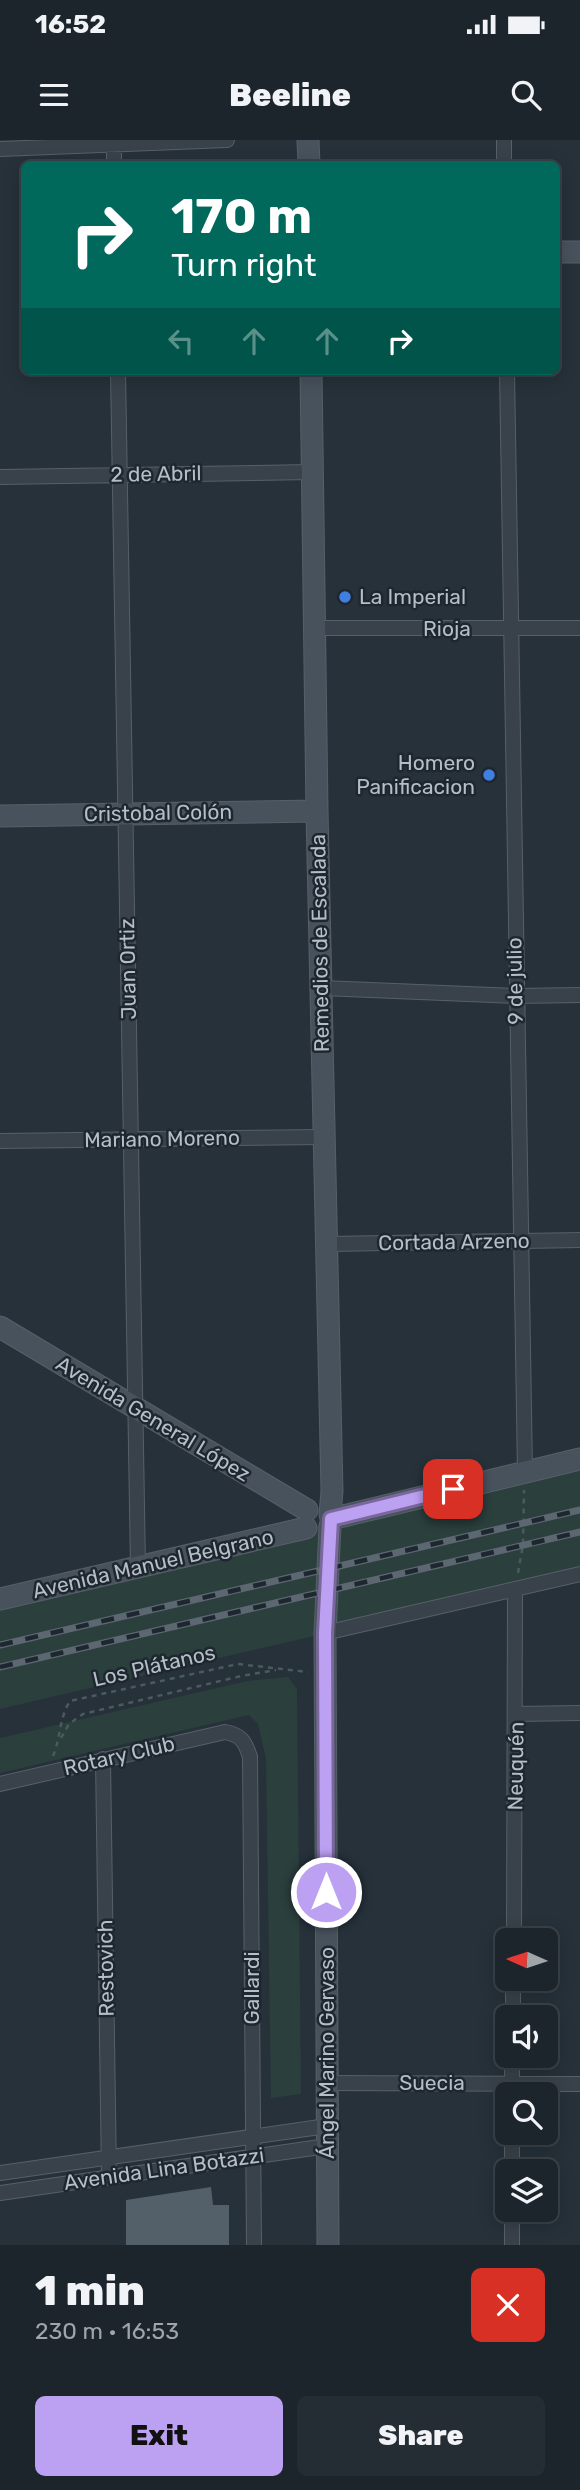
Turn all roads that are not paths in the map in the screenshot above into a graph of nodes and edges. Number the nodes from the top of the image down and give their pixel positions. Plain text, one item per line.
1 (227, 140) edge
2 (308, 140) edge
3 (504, 140) edge
4 (114, 142) edge
5 (0, 149) edge
6 (114, 161) edge
7 (309, 161) edge
8 (504, 161) edge
9 (560, 252) edge
10 (580, 252) edge
11 (118, 375) edge
12 (311, 375) edge
13 (508, 375) edge
14 (313, 472) junction
15 (119, 475) junction
16 (0, 477) edge
17 (314, 628) junction
18 (580, 628) edge
19 (510, 630) junction
20 (317, 811) junction
21 (125, 814) junction
22 (0, 816) edge
23 (322, 988) junction
24 (580, 995) edge
25 (515, 996) junction
26 (325, 1137) junction
27 (130, 1139) junction
28 (0, 1140) edge
29 (580, 1240) edge
30 (521, 1241) junction
31 (327, 1244) junction
32 (0, 1327) edge
33 (135, 1408) junction
34 (580, 1459) edge
35 (525, 1472) junction
36 (306, 1519) junction
37 (330, 1520) junction
38 (138, 1567) junction
39 (580, 1573) edge
40 (515, 1590) junction
41 (0, 1599) edge
42 (325, 1633) junction
43 (580, 1713) edge
44 (516, 1714) junction
45 (238, 1735) joint
46 (103, 1759) junction
47 (0, 1784) edge
48 (514, 1928) edge
49 (326, 2082) junction
50 (580, 2084) edge
51 (558, 2086) edge
52 (495, 2088) edge
53 (327, 2136) junction
54 (253, 2137) junction
55 (253, 2156) junction
56 (108, 2158) junction
57 (0, 2173) edge
58 (108, 2178) junction
59 (0, 2193) edge
60 (512, 2222) edge
61 (254, 2245) edge
62 (328, 2245) edge
63 (512, 2245) edge

1 - 4 street
2 - 7 main road
3 - 8 street
4 - 5 street
4 - 6 street
9 - 10 main road
11 - 15 street, Juan Ortiz
12 - 14 main road, Remedios de Escalada
13 - 19 street, 9 de julio
14 - 15 street, 2 de Abril
14 - 17 main road, Remedios de Escalada
15 - 16 street, 2 de Abril
15 - 21 street, Juan Ortiz
17 - 19 street, Rioja
17 - 20 main road, Remedios de Escalada
18 - 19 street, Rioja
19 - 25 street, 9 de julio
20 - 21 main road, Cristobal Colón
20 - 23 main road, Remedios de Escalada
21 - 22 main road, Cristobal Colón
21 - 27 street, Juan Ortiz
23 - 25 street
23 - 26 main road, Remedios de Escalada
24 - 25 street
25 - 30 street, 9 de julio
26 - 27 street, Mariano Moreno
26 - 31 main road, Remedios de Escalada
27 - 28 street, Mariano Moreno
27 - 33 street, Juan Ortiz
29 - 30 street, Cortada Arzeno
30 - 31 street, Cortada Arzeno
30 - 35 street, 9 de julio
31 - 37 main road, Remedios de Escalada
32 - 33 main road, Avenida General López
33 - 36 main road, Avenida General López
33 - 38 street, Juan Ortiz
34 - 35 main road
35 - 37 main road
36 - 37 main road
36 - 38 main road, Avenida Manuel Belgrano
37 - 42 main road, Ángel Marino Gervaso
38 - 41 main road, Avenida Manuel Belgrano
39 - 40 street
40 - 42 street
40 - 44 street, Neuquén
42 - 49 main road, Ángel Marino Gervaso
43 - 44 street
44 - 48 street, Neuquén
45 - 46 street, Rotary Club
45 - 54 street, Gallardi
46 - 47 street, Rotary Club
46 - 56 street, Restovich
49 - 52 street, Suecia
49 - 53 main road, Ángel Marino Gervaso
50 - 51 street, Suecia
53 - 54 street, Avenida Lina Botazzi
53 - 55 street, Avenida Lina Botazzi
53 - 62 main road, Ángel Marino Gervaso
54 - 55 street, Gallardi
54 - 56 street, Avenida Lina Botazzi
55 - 58 street, Avenida Lina Botazzi
55 - 61 street, Gallardi
56 - 57 street, Avenida Lina Botazzi
56 - 58 street, Restovich
58 - 59 street, Avenida Lina Botazzi
60 - 63 street

